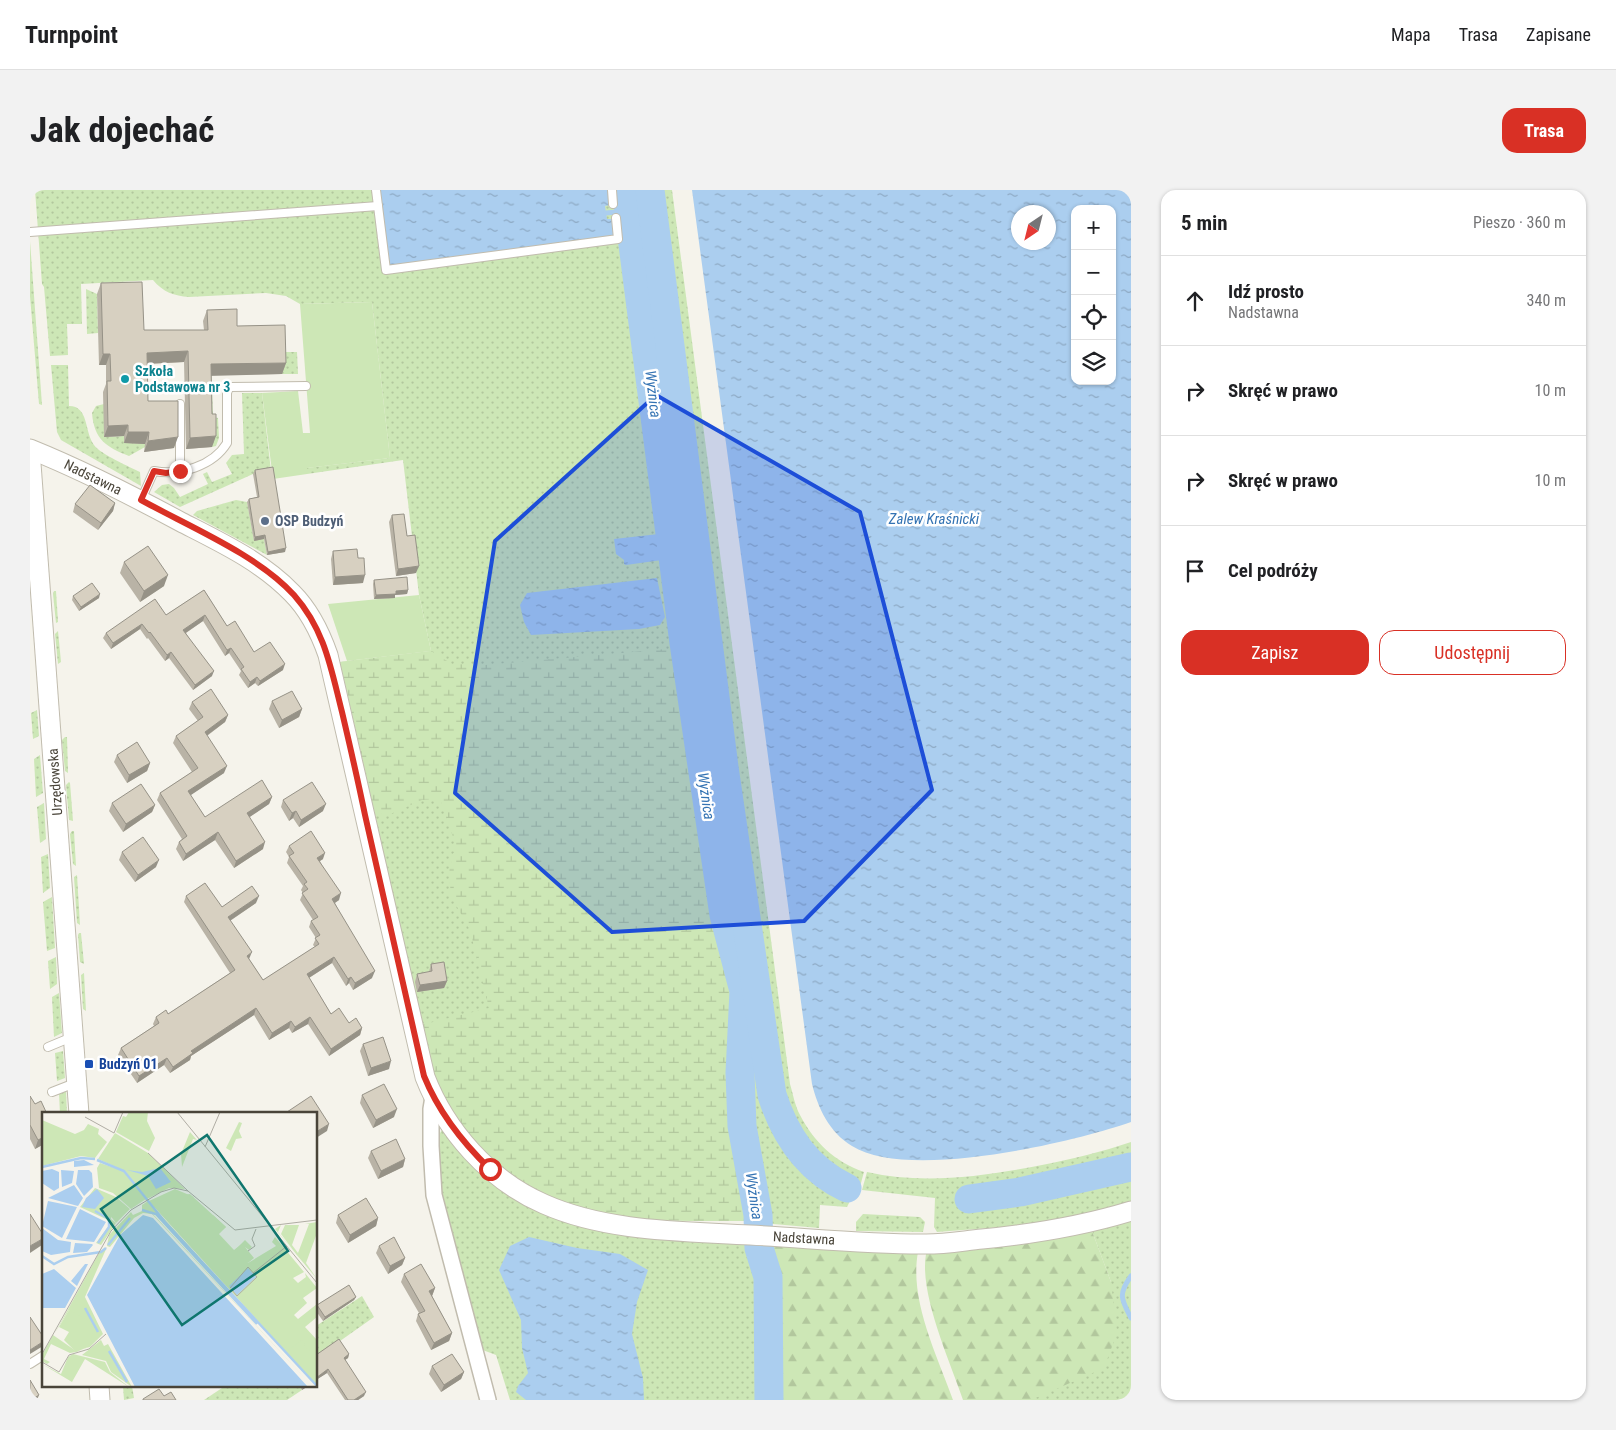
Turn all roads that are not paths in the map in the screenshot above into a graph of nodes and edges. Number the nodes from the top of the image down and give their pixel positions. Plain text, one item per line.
1 (376, 190) edge
2 (612, 190) edge
3 (613, 204) dead end
4 (378, 206) junction
5 (616, 218) dead end
6 (30, 232) edge
7 (306, 386) dead end
8 (180, 404) edge
9 (30, 449) edge
10 (180, 471) junction
11 (141, 500) junction
12 (74, 1036) junction
13 (48, 1047) dead end
14 (77, 1082) junction
15 (52, 1092) dead end
16 (433, 1097) junction
17 (79, 1112) edge
18 (1131, 1212) edge
19 (42, 1356) edge
20 (30, 1364) edge
21 (488, 1400) edge

1 - 4 lane
2 - 3 lane
4 - 5 lane
4 - 6 lane
7 - 10 lane
8 - 10 lane
9 - 11 street, Nadstawna
9 - 12 street, Urzędowska
10 - 11 lane
11 - 16 street, Nadstawna
12 - 13 lane
12 - 14 street, Urzędowska
14 - 15 lane
14 - 17 street, Urzędowska
16 - 18 street, Nadstawna
16 - 21 street, Nadstawna
19 - 20 lane

